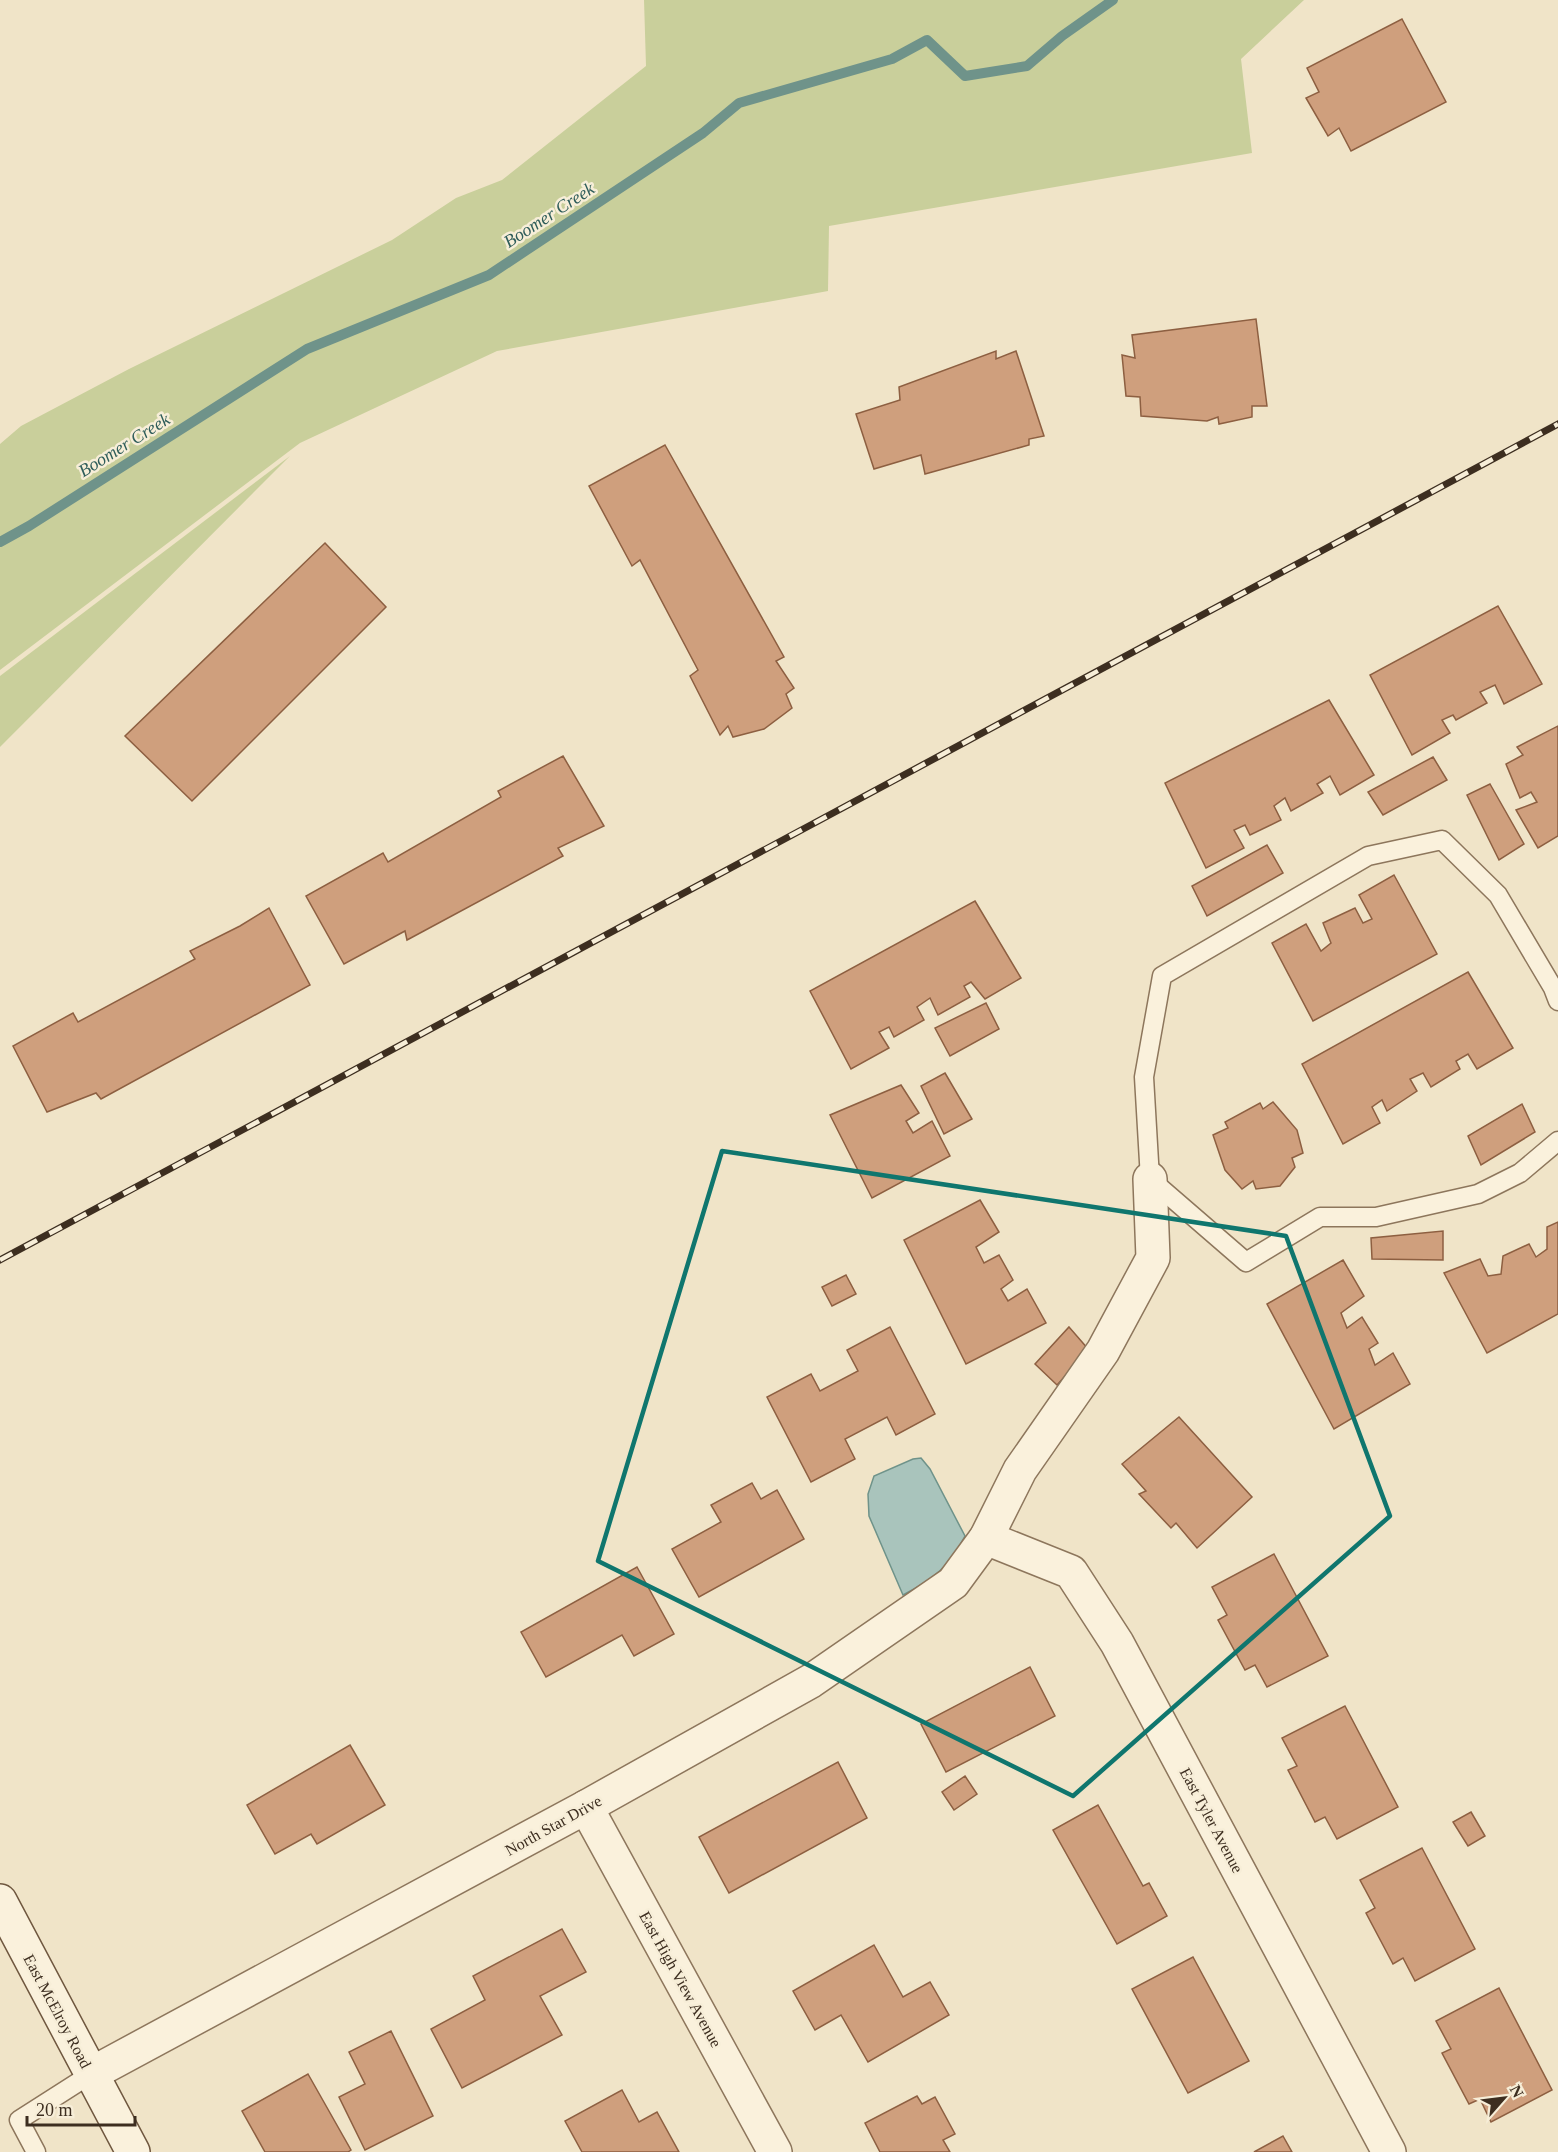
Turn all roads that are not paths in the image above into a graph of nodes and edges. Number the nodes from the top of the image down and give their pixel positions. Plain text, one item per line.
1 (1558, 1001) edge
2 (1558, 1141) edge
3 (1150, 1179) junction
4 (986, 1538) junction
5 (586, 1807) junction
6 (0, 1901) edge
7 (91, 2074) junction
8 (36, 2152) edge
9 (133, 2152) edge
10 (776, 2152) edge
11 (1389, 2152) edge

1 - 3 lane
2 - 3 lane
3 - 4 street, North Star Drive
4 - 5 street, North Star Drive
4 - 11 street, East Tyler Avenue
5 - 7 street, North Star Drive
5 - 10 street, East High View Avenue
6 - 7 street, East McElroy Road
7 - 8 lane
7 - 9 street, East McElroy Road

